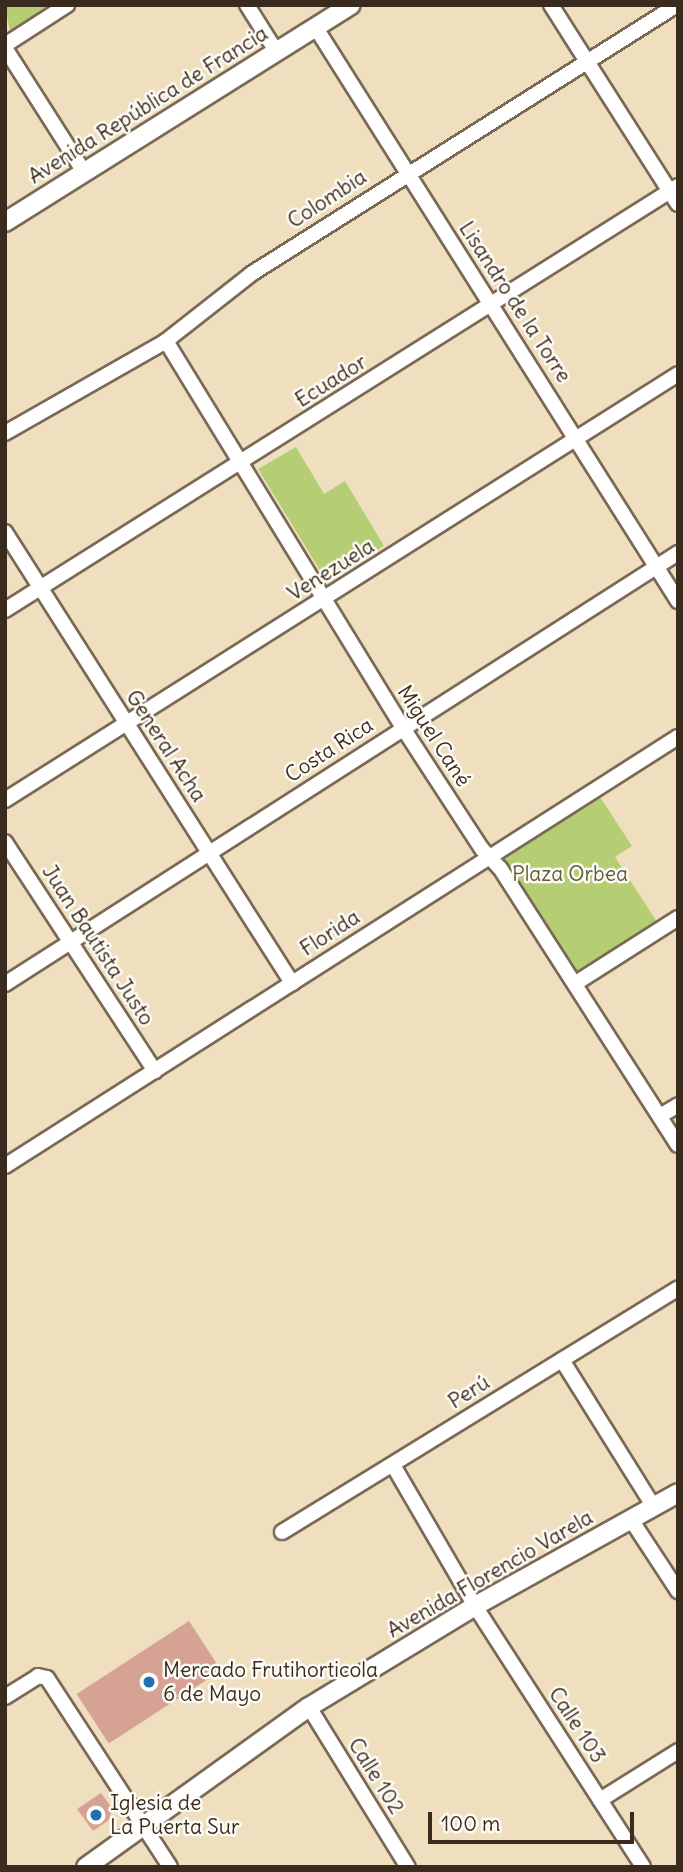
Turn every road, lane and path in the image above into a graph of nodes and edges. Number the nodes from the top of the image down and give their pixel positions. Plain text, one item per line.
1 (67, 5) edge
2 (247, 5) edge
3 (351, 5) edge
4 (551, 5) edge
5 (677, 5) edge
6 (316, 28) junction
7 (5, 46) edge
8 (276, 51) junction
9 (587, 61) junction
10 (83, 172) junction
11 (407, 172) junction
12 (675, 194) edge
13 (5, 222) edge
14 (493, 306) junction
15 (166, 341) junction
16 (678, 373) edge
17 (5, 433) edge
18 (577, 438) junction
19 (241, 464) junction
20 (5, 532) edge
21 (678, 553) edge
22 (656, 567) junction
23 (41, 588) junction
24 (324, 599) junction
25 (678, 601) edge
26 (5, 610) edge
27 (126, 723) junction
28 (403, 728) junction
29 (678, 737) edge
30 (5, 800) edge
31 (5, 842) edge
32 (209, 852) junction
33 (489, 856) junction
34 (678, 918) edge
35 (71, 941) junction
36 (292, 983) junction
37 (5, 984) edge
38 (576, 984) junction
39 (155, 1071) junction
40 (678, 1105) edge
41 (660, 1116) junction
42 (678, 1144) edge
43 (5, 1166) edge
44 (678, 1288) edge
45 (562, 1360) junction
46 (393, 1465) junction
47 (678, 1493) edge
48 (654, 1507) junction
49 (632, 1521) junction
50 (282, 1532) dead end
51 (678, 1591) edge
52 (475, 1606) junction
53 (5, 1696) edge
54 (309, 1707) junction
55 (678, 1751) edge
56 (600, 1800) junction
57 (140, 1827) junction
58 (86, 1867) edge
59 (170, 1867) edge
60 (408, 1867) edge
61 (643, 1867) edge

1 - 7 street
2 - 8 street
3 - 6 main road, Avenida República de Francia
4 - 9 street
5 - 9 street, Colombia
6 - 8 main road, Avenida República de Francia
6 - 11 street, Lisandro de la Torre
7 - 10 street
8 - 10 main road, Avenida República de Francia
9 - 11 street, Colombia
9 - 12 street
10 - 13 main road, Avenida República de Francia
11 - 14 street, Lisandro de la Torre
11 - 15 street, Colombia
12 - 14 street, Ecuador
14 - 18 street, Lisandro de la Torre
14 - 19 street, Ecuador
15 - 17 street, Colombia
15 - 19 street, Miguel Cané
16 - 18 street, Venezuela
18 - 22 street, Lisandro de la Torre
18 - 24 street, Venezuela
19 - 23 street, Ecuador
19 - 24 street, Miguel Cané
20 - 23 street, General Acha
21 - 22 street, Costa Rica
22 - 25 street, Lisandro de la Torre
22 - 28 street, Costa Rica
23 - 26 street, Ecuador
23 - 27 street, General Acha
24 - 27 street, Venezuela
24 - 28 street, Miguel Cané
27 - 30 street, Venezuela
27 - 32 street, General Acha
28 - 32 street, Costa Rica
28 - 33 street, Miguel Cané
29 - 33 street, Florida
31 - 35 street, Juan Bautista Justo
32 - 35 street, Costa Rica
32 - 36 street, General Acha
33 - 36 street, Florida
33 - 38 street, Miguel Cané
34 - 38 street
35 - 37 street, Costa Rica
35 - 39 street, Juan Bautista Justo
36 - 39 street, Florida
38 - 41 street, Miguel Cané
39 - 43 street, Florida
40 - 41 street
41 - 42 street, Miguel Cané
44 - 45 street, Perú
45 - 46 street, Perú
45 - 48 street
46 - 50 street, Perú
46 - 52 street
47 - 48 main road, Avenida Florencio Varela
48 - 49 main road, Avenida Florencio Varela
49 - 51 street
49 - 52 main road, Avenida Florencio Varela
52 - 54 main road, Avenida Florencio Varela
52 - 56 street, Calle 103
53 - 57 street
54 - 57 main road, Avenida Florencio Varela
54 - 60 street, Calle 102
55 - 56 street
56 - 61 street, Calle 103
57 - 58 main road, Avenida Florencio Varela
57 - 59 street

